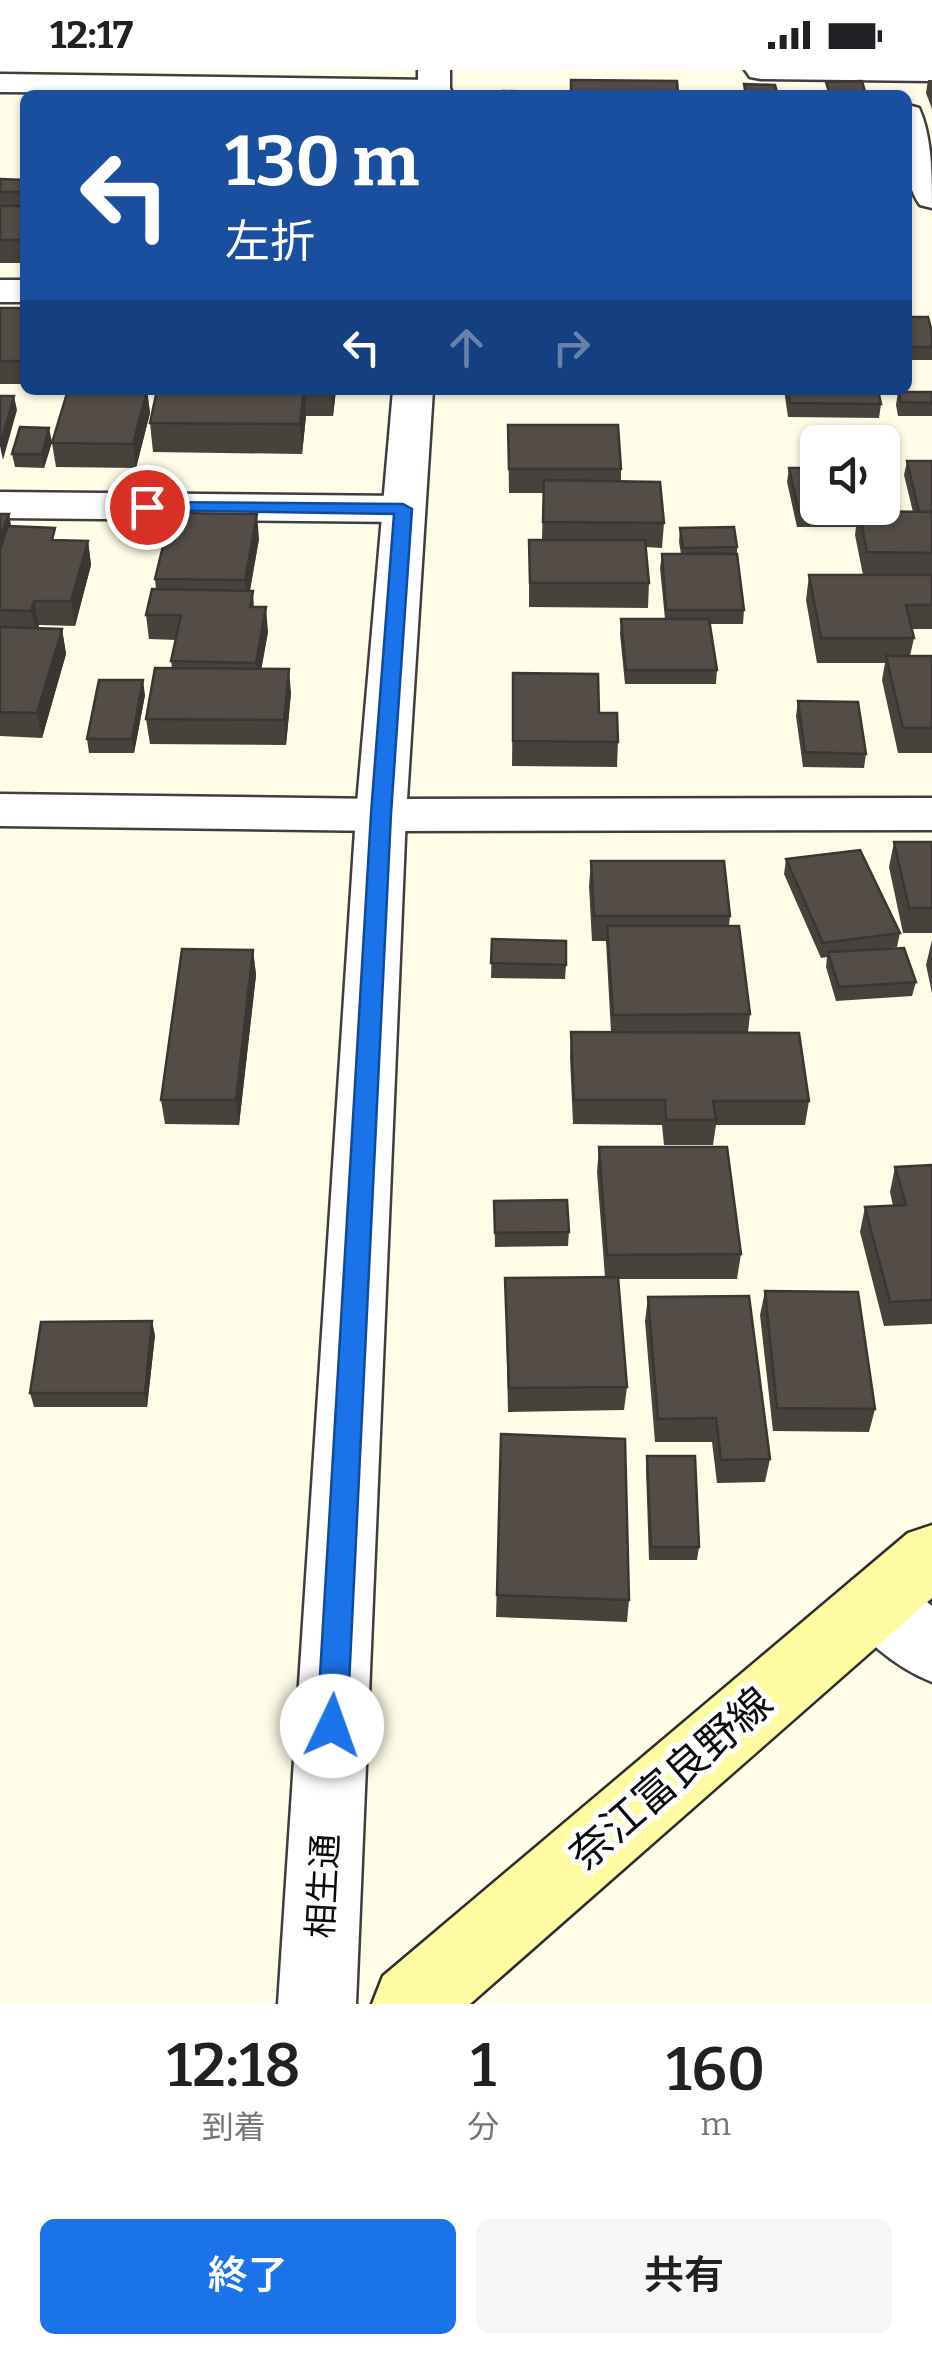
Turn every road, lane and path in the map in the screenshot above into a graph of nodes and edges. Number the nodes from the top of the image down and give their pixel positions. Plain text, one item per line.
1 (761, 70) edge
2 (855, 70) edge
3 (932, 72) edge
4 (0, 83) edge
5 (898, 84) edge
6 (434, 85) edge
7 (912, 129) edge
8 (932, 198) edge
9 (413, 395) edge
10 (0, 505) edge
11 (403, 509) junction
12 (0, 810) edge
13 (381, 814) junction
14 (932, 814) edge
15 (932, 1555) edge
16 (876, 1602) junction
17 (932, 1649) edge
18 (317, 2004) edge
19 (410, 2004) edge

1 - 2 street
2 - 5 street
3 - 5 street
4 - 6 street
7 - 8 street
9 - 11 street, 相生通
10 - 11 street
11 - 13 street, 相生通
12 - 13 street
13 - 14 street
13 - 18 street, 相生通
15 - 16 main road, 奈江富良野線
16 - 17 street
16 - 19 main road, 奈江富良野線

